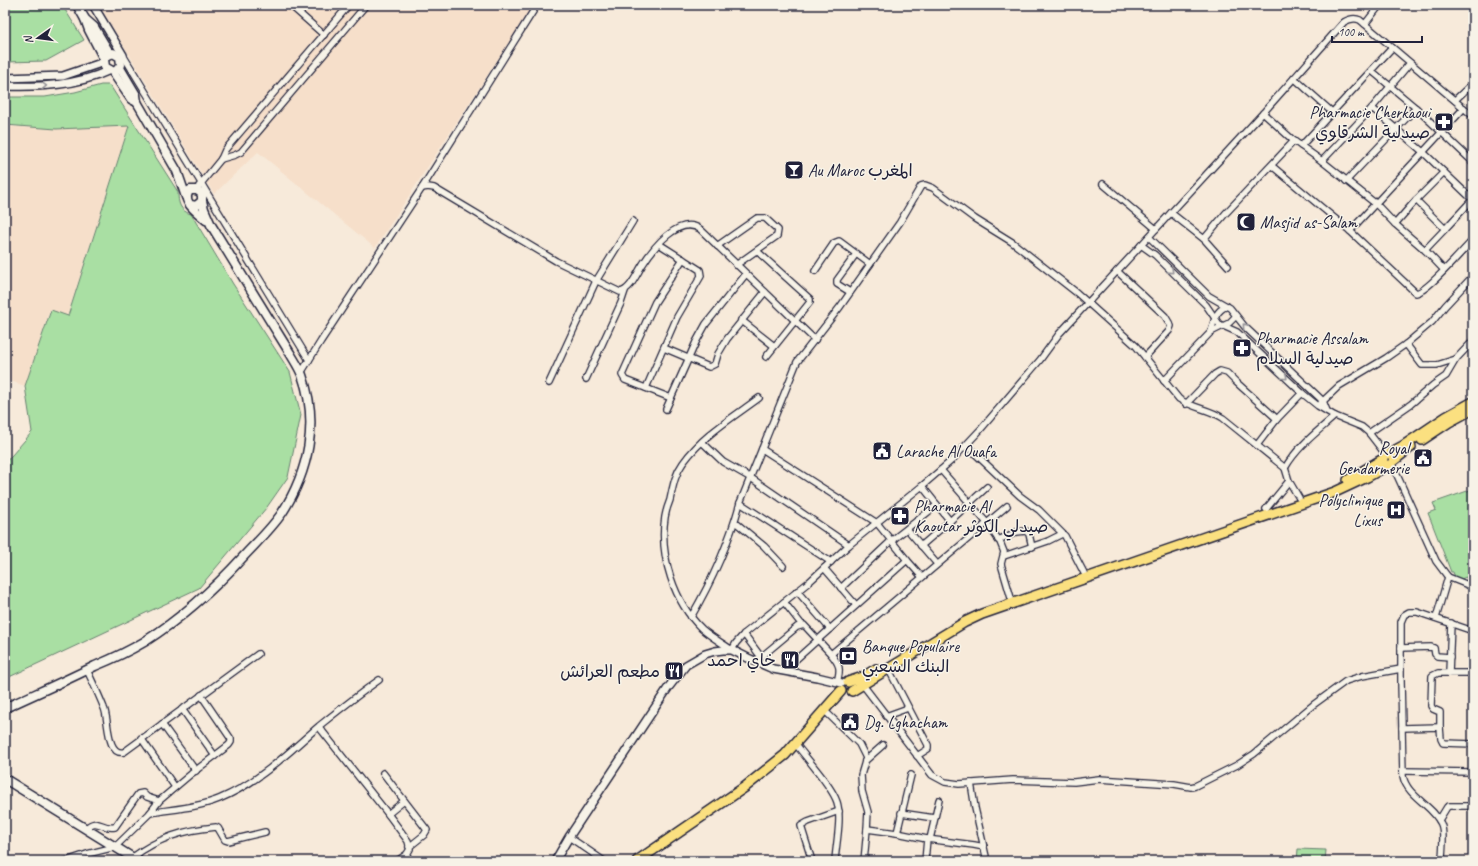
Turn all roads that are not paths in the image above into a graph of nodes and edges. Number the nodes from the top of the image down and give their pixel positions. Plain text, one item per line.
1 (77, 5) edge
2 (93, 5) edge
3 (290, 5) edge
4 (349, 5) edge
5 (366, 5) edge
6 (537, 5) edge
7 (1380, 5) edge
8 (1365, 24) junction
9 (324, 35) junction
10 (1392, 48) junction
11 (122, 56) junction
12 (106, 58) junction
13 (1410, 63) junction
14 (114, 70) junction
15 (1372, 71) junction
16 (5, 78) edge
17 (1294, 78) junction
18 (1473, 83) edge
19 (5, 86) edge
20 (1389, 86) junction
21 (1454, 100) junction
22 (1372, 108) junction
23 (1416, 108) junction
24 (1464, 108) junction
25 (1263, 113) junction
26 (1333, 113) junction
27 (1473, 116) edge
28 (1396, 129) junction
29 (1441, 132) junction
30 (1294, 141) junction
31 (1301, 146) junction
32 (1423, 152) junction
33 (221, 159) junction
34 (1322, 161) junction
35 (1473, 162) edge
36 (1272, 166) junction
37 (177, 171) junction
38 (1444, 172) junction
39 (1346, 181) junction
40 (1104, 184) dead end
41 (198, 187) junction
42 (422, 188) junction
43 (186, 197) junction
44 (1416, 200) junction
45 (1473, 200) edge
46 (202, 201) junction
47 (1376, 204) junction
48 (191, 205) junction
49 (1171, 212) junction
50 (633, 221) dead end
51 (1395, 224) junction
52 (211, 225) junction
53 (1156, 229) junction
54 (1445, 229) junction
55 (1350, 231) junction
56 (1149, 237) junction
57 (1204, 239) junction
58 (1473, 240) edge
59 (659, 244) junction
60 (1141, 245) junction
61 (717, 246) junction
62 (757, 250) junction
63 (1425, 250) junction
64 (856, 254) junction
65 (683, 259) junction
66 (870, 264) junction
67 (736, 265) junction
68 (1228, 266) dead end
69 (1444, 270) junction
70 (814, 271) dead end
71 (1117, 271) junction
72 (746, 274) junction
73 (1473, 276) edge
74 (596, 281) junction
75 (625, 291) junction
76 (765, 292) junction
77 (850, 292) junction
78 (1088, 304) junction
79 (1227, 306) junction
80 (1236, 316) junction
81 (1215, 318) junction
82 (742, 320) junction
83 (794, 321) junction
84 (1224, 326) junction
85 (1210, 332) junction
86 (815, 340) junction
87 (1473, 341) edge
88 (1406, 344) junction
89 (774, 346) junction
90 (664, 348) junction
91 (766, 357) dead end
92 (1145, 357) junction
93 (689, 358) junction
94 (1456, 359) junction
95 (309, 360) junction
96 (301, 373) junction
97 (586, 379) dead end
98 (1164, 381) junction
99 (549, 383) dead end
100 (646, 388) junction
101 (1302, 393) junction
102 (671, 398) junction
103 (759, 398) dead end
104 (1323, 401) junction
105 (1473, 402) edge
106 (1186, 404) junction
107 (1318, 406) junction
108 (666, 409) dead end
109 (1473, 409) edge
110 (1327, 412) junction
111 (1335, 416) junction
112 (1277, 419) junction
113 (1369, 433) junction
114 (702, 442) junction
115 (1256, 444) junction
116 (967, 446) junction
117 (762, 449) junction
118 (1388, 460) junction
119 (1285, 468) junction
120 (941, 470) junction
121 (750, 478) junction
122 (1289, 481) junction
123 (922, 486) junction
124 (987, 487) dead end
125 (1299, 498) junction
126 (740, 503) junction
127 (969, 503) junction
128 (937, 505) junction
129 (1007, 506) dead end
130 (1266, 509) junction
131 (950, 521) junction
132 (735, 522) junction
133 (876, 523) junction
134 (987, 523) junction
135 (907, 529) junction
136 (1062, 534) junction
137 (998, 540) junction
138 (891, 541) junction
139 (849, 545) junction
140 (921, 546) junction
141 (1032, 547) junction
142 (1004, 556) junction
143 (908, 560) junction
144 (831, 562) junction
145 (937, 564) junction
146 (783, 566) dead end
147 (824, 568) junction
148 (1084, 572) junction
149 (922, 577) junction
150 (1448, 577) junction
151 (1473, 587) edge
152 (841, 588) junction
153 (797, 591) junction
154 (1011, 598) junction
155 (784, 602) junction
156 (856, 605) junction
157 (691, 617) junction
158 (1436, 618) junction
159 (1451, 623) junction
160 (802, 625) junction
161 (830, 629) junction
162 (1473, 631) edge
163 (744, 634) junction
164 (818, 640) junction
165 (1401, 648) junction
166 (732, 650) junction
167 (258, 654) dead end
168 (831, 654) junction
169 (761, 657) junction
170 (1450, 657) junction
171 (755, 662) junction
172 (888, 668) junction
173 (1401, 669) junction
174 (87, 670) junction
175 (783, 671) junction
176 (1449, 673) junction
177 (1473, 673) edge
178 (379, 680) dead end
179 (842, 685) junction
180 (863, 685) junction
181 (201, 695) junction
182 (24, 700) junction
183 (5, 708) edge
184 (908, 708) junction
185 (182, 709) junction
186 (825, 711) junction
187 (5, 712) edge
188 (886, 716) junction
189 (162, 724) junction
190 (319, 727) junction
191 (1440, 727) junction
192 (1402, 728) junction
193 (142, 738) junction
194 (795, 743) junction
195 (1473, 744) edge
196 (882, 745) dead end
197 (215, 756) junction
198 (917, 756) junction
199 (865, 761) junction
200 (196, 770) junction
201 (1403, 772) junction
202 (1473, 772) edge
203 (383, 773) dead end
204 (911, 775) dead end
205 (5, 779) edge
206 (971, 783) junction
207 (175, 787) junction
208 (938, 800) dead end
209 (159, 801) junction
210 (404, 801) junction
211 (1473, 806) edge
212 (839, 811) junction
213 (150, 813) junction
214 (901, 813) junction
215 (388, 814) junction
216 (934, 818) junction
217 (1439, 820) junction
218 (85, 829) junction
219 (867, 829) junction
220 (265, 832) dead end
221 (897, 833) junction
222 (569, 837) junction
223 (929, 839) junction
224 (116, 847) junction
225 (410, 847) junction
226 (984, 847) junction
227 (136, 859) edge
228 (66, 861) edge
229 (397, 861) edge
230 (555, 861) edge
231 (604, 861) edge
232 (637, 861) edge
233 (812, 861) edge
234 (835, 861) edge
235 (864, 861) edge
236 (925, 861) edge
237 (987, 861) edge
238 (1442, 861) edge

1 - 12 main road
2 - 11 street
3 - 9 street
4 - 9 street
5 - 33 street
6 - 42 street
7 - 8 street
8 - 10 street
8 - 17 street
9 - 33 street
10 - 13 street
10 - 15 street
11 - 12 main road
11 - 14 main road
11 - 41 street
12 - 14 main road
12 - 16 street
13 - 20 street
13 - 21 street
19 -> 14 street
14 - 37 main road
15 - 20 street
15 - 26 street
17 - 25 street
17 - 26 street
18 - 21 street
20 - 22 street
20 - 23 street
21 - 24 street
22 - 28 street
22 - 34 street
23 - 28 street
23 - 29 street
24 - 27 street
24 - 29 street
25 - 30 street
25 - 49 street
26 - 31 street
28 - 32 street
28 - 39 street
29 - 32 street
29 - 35 street
30 - 31 street
30 - 36 street
31 - 34 street
32 - 38 street
32 - 47 street
33 - 41 street
34 - 39 street
36 - 55 street
36 - 57 street
37 - 41 main road
37 - 43 main road
38 - 44 street
38 - 45 street
39 - 47 street
40 - 53 street
41 - 43 main road
41 - 46 main road
41 - 95 street
42 - 74 street
42 - 95 street
43 - 48 main road
44 - 51 street
44 - 54 street
45 - 54 street
46 - 48 main road
46 - 52 main road
47 - 51 street
47 - 55 street
48 - 52 main road
49 - 53 street
49 - 57 street
50 - 74 street
51 - 63 street
52 - 96 main road
53 - 56 street
54 - 63 street
55 - 69 street
56 - 60 street
56 - 79 street
57 - 68 street
58 - 69 street
59 - 61 street
59 - 65 street
59 - 75 street
60 - 71 street
60 -> 81 street
61 - 62 street
61 - 67 street
62 - 67 street
62 - 83 street
63 - 69 street
64 - 66 street
64 - 70 street
64 - 77 street
65 - 90 street
65 - 100 street
66 - 77 street
66 - 78 street
67 - 72 street
71 - 78 street
71 - 92 street
72 - 76 street
72 - 93 street
73 - 88 street
74 - 75 street
74 - 99 street
75 - 97 street
76 - 82 street
76 - 83 street
77 - 86 street
78 - 92 street
78 - 116 street
79 - 80 street
79 - 81 street
80 - 84 street
104 -> 80 street
81 - 84 street
81 - 85 street
82 - 89 street
82 - 93 street
83 - 86 street
83 - 89 street
84 - 85 street
84 -> 101 street
85 - 98 street
86 - 117 street
87 - 94 street
88 - 94 street
88 - 104 street
89 - 91 street
90 - 93 street
90 - 100 street
92 - 98 street
93 - 102 street
94 - 113 street
95 - 96 street
96 - 174 main road
98 - 106 street
100 - 102 street
101 - 107 street
101 - 112 street
102 - 108 street
103 - 114 street
104 - 107 street
104 - 110 street
105 - 118 highway
106 - 112 street
106 - 115 street
107 - 110 street
109 - 118 highway
110 - 111 street
111 - 113 street
111 - 119 street
112 - 115 street
113 - 118 street
114 - 121 street
114 - 157 street
115 - 119 street
116 - 120 street
116 - 136 street
117 - 121 street
117 - 133 street
118 - 125 highway
118 - 150 street
118 - 172 highway
119 - 122 street
120 - 123 street
120 - 127 street
121 - 126 street
121 - 139 street
122 - 125 street
122 - 130 street
123 - 128 street
123 - 133 street
124 - 127 street
125 - 130 highway
126 - 132 street
126 - 144 street
127 - 131 street
127 - 134 street
128 - 131 street
128 - 135 street
129 - 134 street
130 - 148 highway
131 - 140 street
132 - 146 street
132 - 157 street
133 - 138 street
133 - 139 street
134 - 137 street
134 - 145 street
135 - 138 street
135 - 140 street
136 - 141 street
136 - 148 street
137 - 141 street
137 - 142 street
138 - 143 street
138 - 152 street
139 - 144 street
140 - 145 street
141 - 142 street
142 - 154 street
143 - 149 street
143 - 156 street
144 - 147 street
145 - 149 street
147 - 152 street
147 - 153 street
148 - 154 highway
149 - 168 street
150 - 151 street
150 - 158 street
152 - 156 street
153 - 155 street
153 - 161 street
154 - 179 highway
155 - 160 street
155 - 163 street
156 - 161 street
157 - 166 street
158 - 159 street
158 - 165 street
159 - 162 street
159 - 170 street
160 - 164 street
160 - 169 street
161 - 164 street
163 - 166 street
163 - 169 street
164 - 168 street
164 - 175 street
165 - 170 street
165 - 173 street
166 - 171 street
166 - 222 street
167 - 181 street
168 - 179 street
169 - 171 street
170 - 176 street
171 - 175 street
172 - 180 highway
172 - 184 street
173 - 192 street
173 - 206 street
174 - 182 main road
174 - 193 street
175 - 179 street
176 - 177 street
176 - 191 street
178 - 190 street
179 - 180 highway
179 - 186 highway
180 - 188 street
181 - 185 street
181 - 197 street
182 - 183 main road
182 - 187 main road
184 - 188 street
184 - 198 street
185 - 189 street
185 - 197 street
186 - 194 highway
186 - 199 street
188 - 198 street
189 - 193 street
189 - 200 street
190 - 213 street
190 - 215 street
191 - 192 street
191 - 195 street
192 - 201 street
193 - 207 street
194 - 212 street
194 - 232 highway
196 - 199 street
197 - 200 street
198 - 206 street
199 - 219 street
200 - 207 street
201 - 202 street
201 - 217 street
203 - 210 street
204 - 214 street
205 - 218 main road
206 - 226 street
207 - 209 street
208 - 216 street
209 - 213 street
209 - 218 street
210 - 215 street
210 - 225 street
211 - 217 street
212 - 233 street
212 - 234 street
213 - 224 street
214 - 216 street
214 - 221 street
215 - 225 street
216 - 223 street
217 - 238 street
218 - 224 main road
219 - 221 street
219 - 235 street
220 - 227 street
221 - 223 street
222 - 230 street
222 - 231 street
223 - 226 street
223 - 236 street
224 - 227 main road
224 - 228 street
225 - 229 street
226 - 237 street

